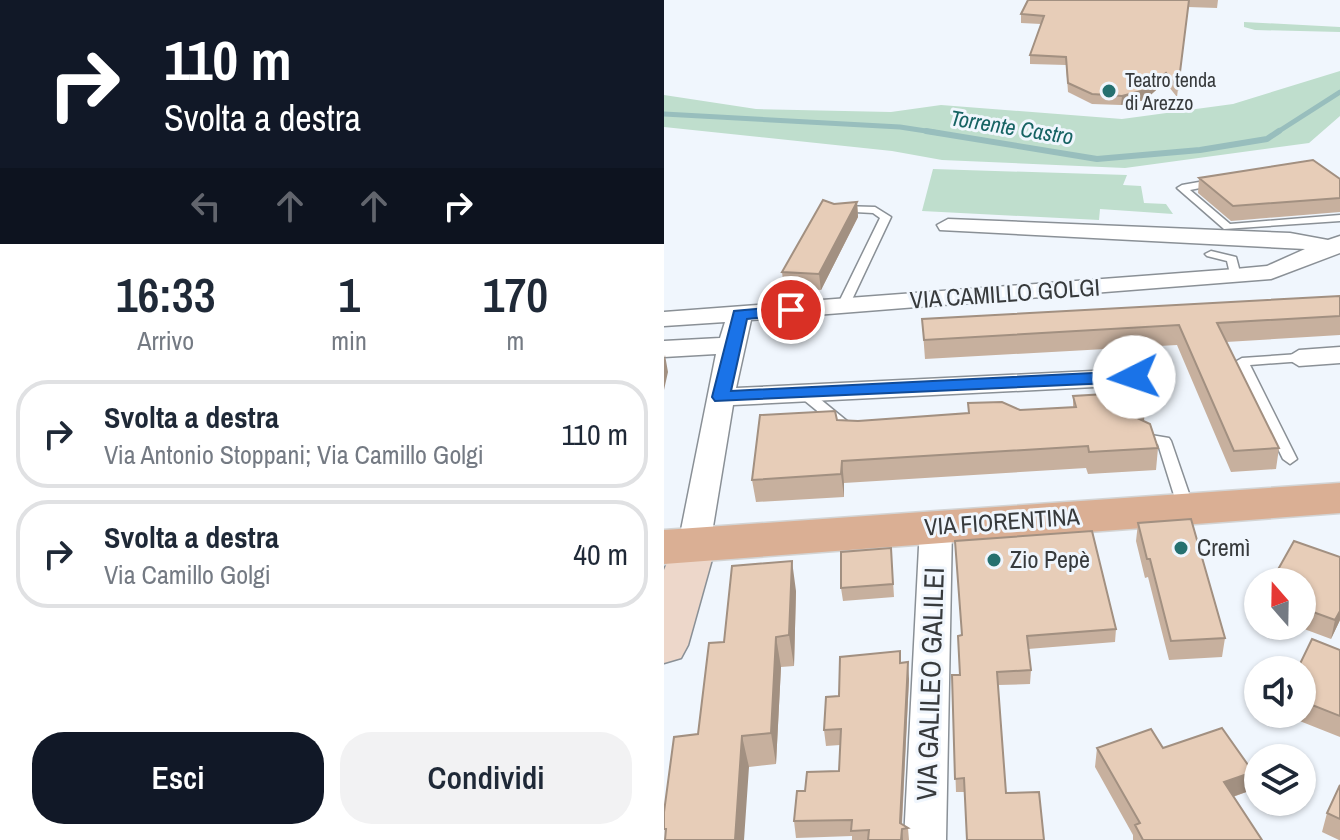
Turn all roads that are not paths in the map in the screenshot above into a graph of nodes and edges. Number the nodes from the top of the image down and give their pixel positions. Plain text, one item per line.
1 (1223, 181) edge
2 (835, 213) edge
3 (1340, 218) edge
4 (948, 225) dead end
5 (1337, 248) edge
6 (1211, 254) dead end
7 (1235, 276) junction
8 (843, 306) junction
9 (740, 315) junction
10 (664, 319) edge
11 (730, 345) junction
12 (664, 349) edge
13 (1340, 355) edge
14 (1299, 358) joint
15 (1134, 377) dead end
16 (804, 393) junction
17 (721, 397) junction
18 (855, 437) edge
19 (1145, 438) edge
20 (1290, 459) dead end
21 (1340, 498) edge
22 (1186, 508) junction
23 (936, 527) junction
24 (679, 546) edge
25 (664, 645) edge
26 (925, 840) edge

1 - 3 lane
2 - 8 lane
4 - 5 street
5 - 7 street, VIA CAMILLO GOLGI
6 - 7 lane
7 - 8 street, VIA CAMILLO GOLGI
8 - 9 street, VIA CAMILLO GOLGI
9 - 10 street, VIA CAMILLO GOLGI
9 - 11 street
11 - 12 street
11 - 17 street
13 - 14 street
14 - 20 lane
15 - 16 street
16 - 17 street
16 - 18 lane
17 - 24 street
19 - 22 lane
21 - 22 main road, VIA FIORENTINA
22 - 23 main road, VIA FIORENTINA
23 - 24 main road, VIA FIORENTINA
23 - 26 street, VIA GALILEO GALILEI
24 - 25 street

